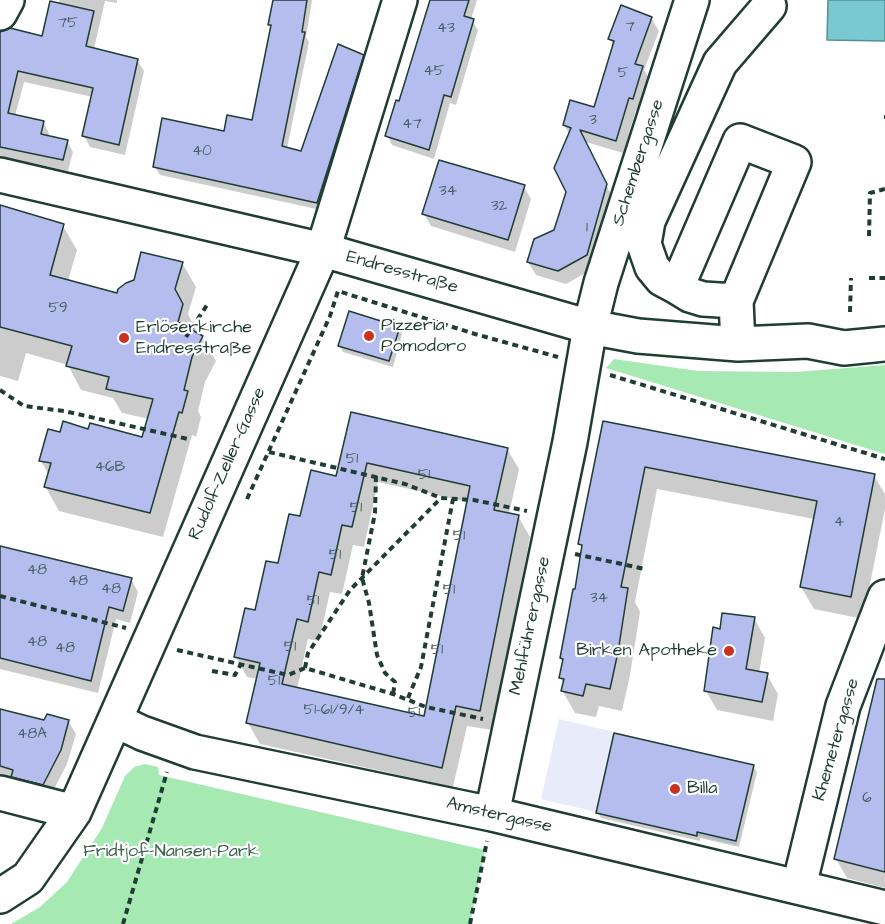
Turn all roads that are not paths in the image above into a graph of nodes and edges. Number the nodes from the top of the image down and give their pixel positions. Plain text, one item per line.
1 (7, 0) edge
2 (400, 0) edge
3 (692, 0) edge
4 (769, 6) dead end
5 (0, 13) edge
6 (0, 176) edge
7 (323, 250) junction
8 (676, 288) junction
9 (736, 301) junction
10 (885, 324) edge
11 (590, 327) junction
12 (808, 341) junction
13 (738, 344) junction
14 (885, 344) edge
15 (885, 597) edge
16 (115, 720) junction
17 (0, 793) edge
18 (74, 812) junction
19 (492, 814) junction
20 (799, 886) junction
21 (0, 896) edge
22 (885, 908) edge

1 - 5 street
2 - 7 street, Rudolf-Zeller-Gasse
3 - 11 street, Schembergasse
4 - 8 street
6 - 7 street, Endresstraße
7 - 11 street, Endresstraße
7 - 16 street, Rudolf-Zeller-Gasse
8 - 9 street
8 - 9 street
9 - 13 street
10 - 12 street, Endresstraße
11 - 13 street, Endresstraße
11 - 19 street, Mehlführergasse
12 - 13 street, Endresstraße
12 - 14 street, Endresstraße
15 - 20 street, Khemetergasse
16 - 18 street, Rudolf-Zeller-Gasse
16 - 19 street, Amstergasse
17 - 18 street
18 - 21 street, Rudolf-Zeller-Gasse
19 - 20 street, Amstergasse
20 - 22 street, Amstergasse

